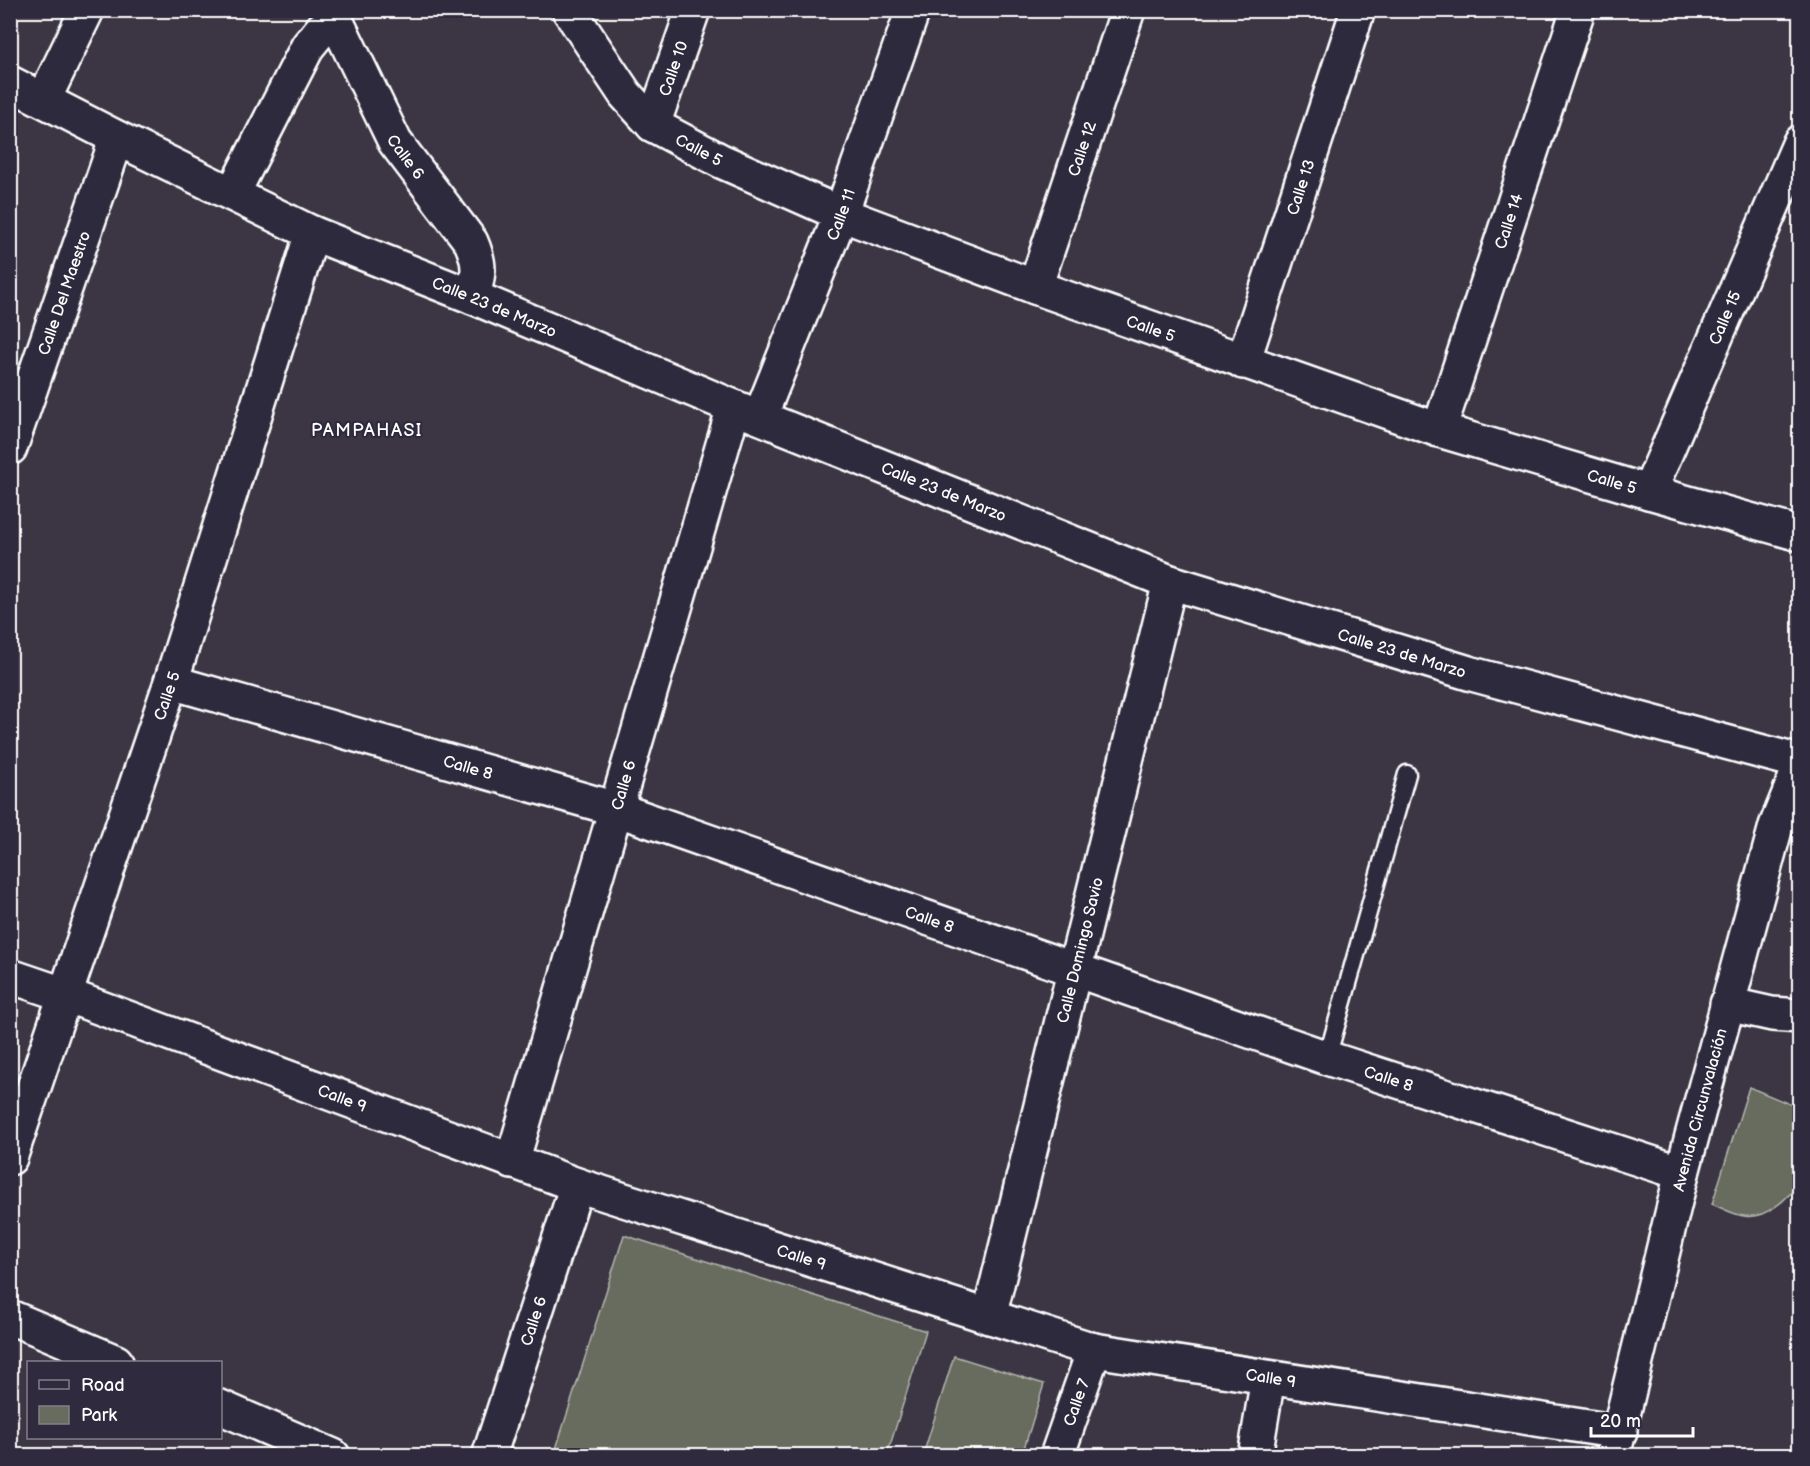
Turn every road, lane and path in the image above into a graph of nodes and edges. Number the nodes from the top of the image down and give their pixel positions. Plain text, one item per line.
1 (87, 10) edge
2 (569, 10) edge
3 (693, 10) edge
4 (913, 10) edge
5 (1128, 10) edge
6 (1358, 10) edge
7 (1578, 10) edge
8 (333, 16) edge
9 (10, 83) edge
10 (44, 99) junction
11 (653, 125) junction
12 (117, 138) junction
13 (1800, 142) edge
14 (232, 193) junction
15 (841, 214) junction
16 (312, 233) junction
17 (1035, 287) junction
18 (473, 297) junction
19 (1244, 362) junction
20 (747, 412) junction
21 (1439, 430) junction
22 (10, 448) edge
23 (1649, 492) junction
24 (1800, 534) edge
25 (1170, 582) junction
26 (171, 682) junction
27 (1800, 762) edge
28 (1800, 767) edge
29 (1407, 774) dead end
30 (616, 809) junction
31 (1073, 969) junction
32 (10, 976) edge
33 (66, 995) junction
34 (1727, 1004) junction
35 (1800, 1016) edge
36 (1327, 1058) junction
37 (10, 1158) edge
38 (512, 1162) junction
39 (1682, 1173) junction
40 (577, 1185) junction
41 (10, 1317) edge
42 (989, 1317) junction
43 (1094, 1350) junction
44 (114, 1361) edge
45 (1268, 1378) junction
46 (222, 1408) edge
47 (1617, 1444) edge
48 (333, 1455) edge
49 (489, 1455) edge
50 (1058, 1455) edge
51 (1255, 1455) edge

1 - 10 street
2 - 11 street, Calle 5
3 - 11 street, Calle 10
4 - 15 street, Calle 11
5 - 17 street, Calle 12
6 - 19 street, Calle 13
7 - 21 street, Calle 14
8 - 14 street
8 - 18 street, Calle 6
9 - 10 street, Calle 23 de Marzo
10 - 12 street, Calle 23 de Marzo
11 - 15 street, Calle 5
12 - 14 street, Calle 23 de Marzo
12 - 22 street, Calle Del Maestro
13 - 23 street, Calle 15
14 - 16 street, Calle 23 de Marzo
15 - 17 street, Calle 5
15 - 20 street, Calle 11
16 - 18 street, Calle 23 de Marzo
16 - 26 street, Calle 5
17 - 19 street, Calle 5
18 - 20 street, Calle 23 de Marzo
19 - 21 street, Calle 5
20 - 25 street, Calle 23 de Marzo
20 - 30 street, Calle 6
21 - 23 street, Calle 5
23 - 24 street, Calle 5
25 - 27 street, Calle 23 de Marzo
25 - 31 street, Calle Domingo Savio
26 - 30 street, Calle 8
26 - 33 street, Calle 5
28 - 34 street, Avenida Circunvalación
29 - 36 lane
30 - 31 street, Calle 8
30 - 38 street, Calle 6
31 - 36 street, Calle 8
31 - 42 street, Calle Domingo Savio
32 - 33 street, Calle 9
33 - 37 street, Calle 5
33 - 38 street, Calle 9
34 - 35 street
34 - 39 street, Avenida Circunvalación
36 - 39 street, Calle 8
38 - 40 street, Calle 9
39 - 47 street, Avenida Circunvalación
40 - 42 street, Calle 9
40 - 49 street, Calle 6
41 - 44 street
42 - 43 street, Calle 9
43 - 45 street, Calle 9
43 - 50 street, Calle 7
45 - 47 street, Calle 9
45 - 51 street
46 - 48 street

